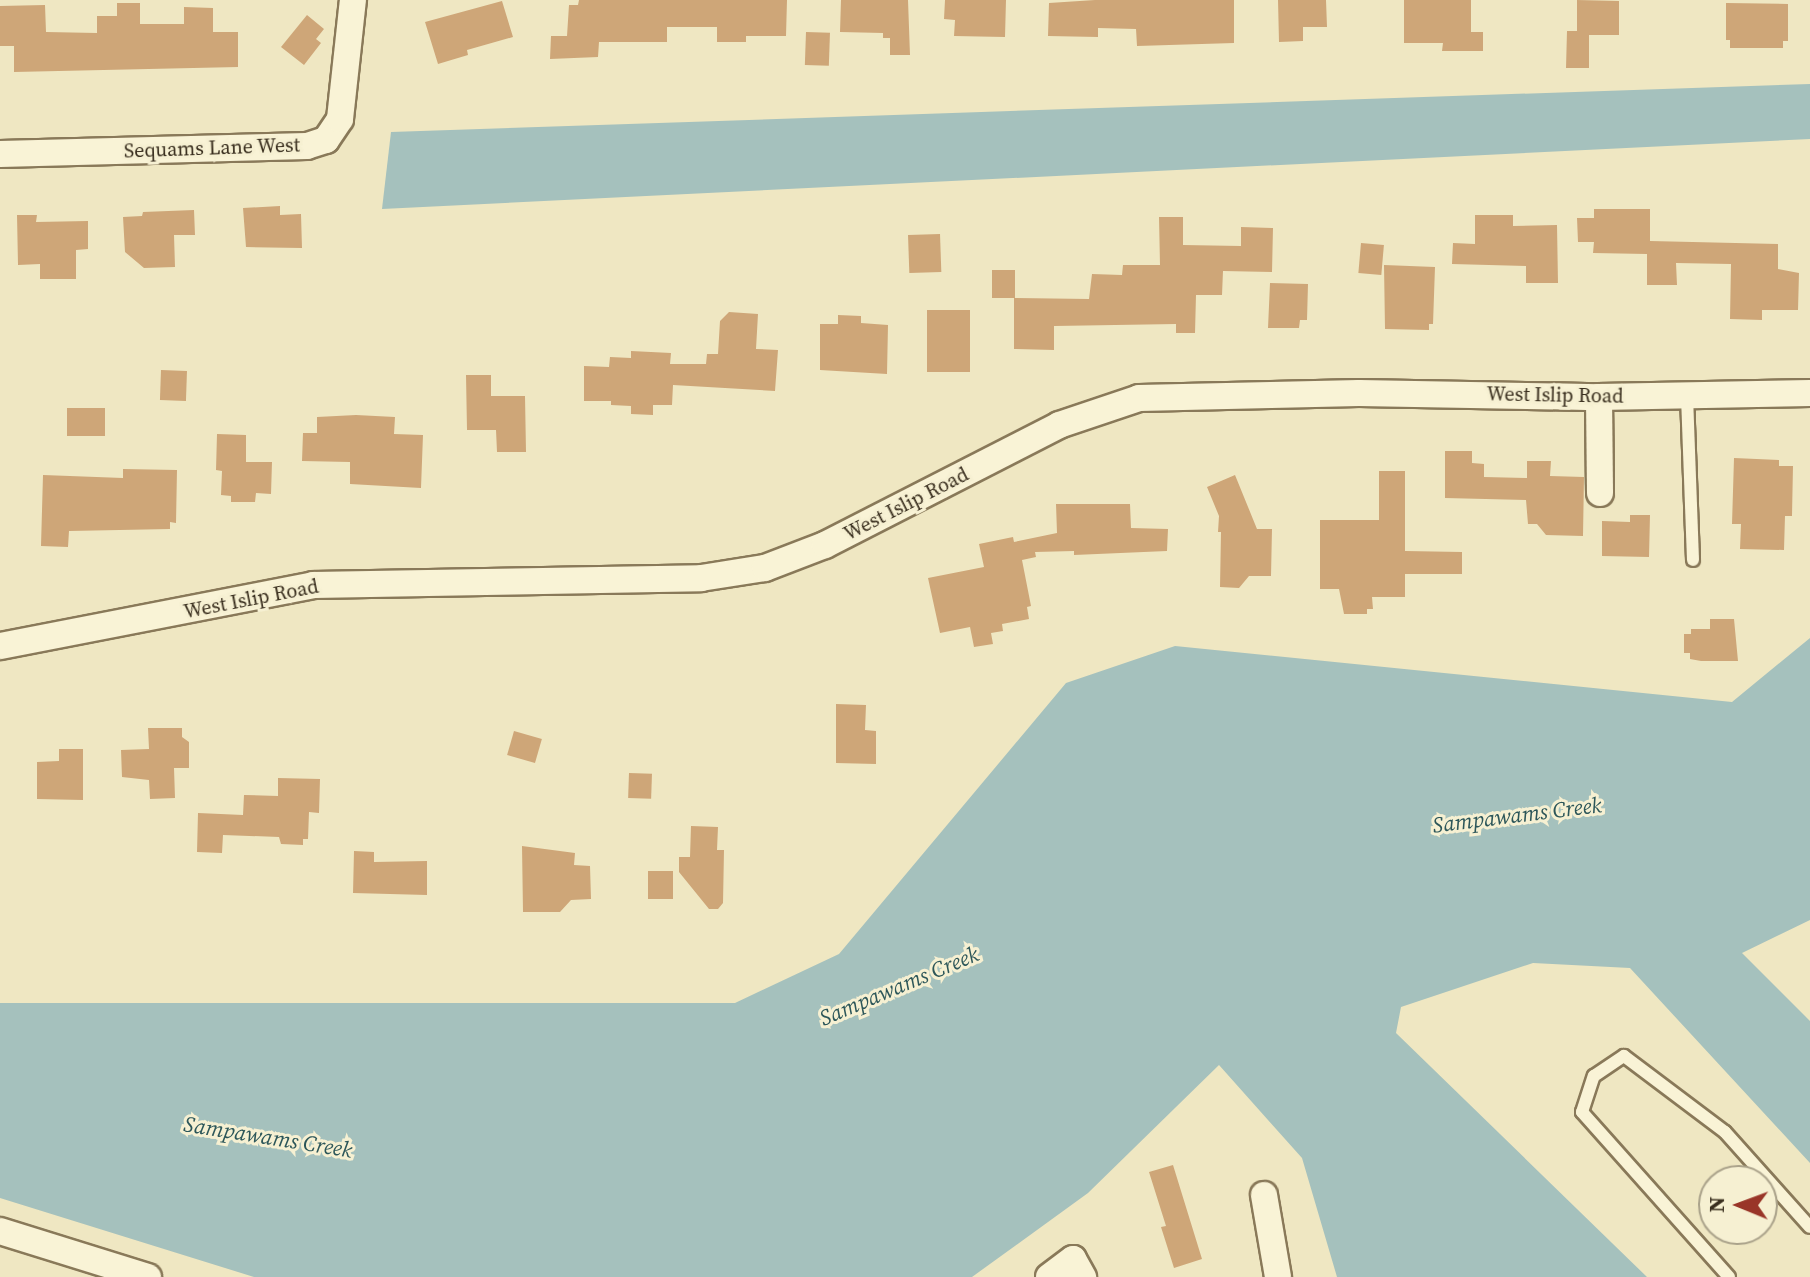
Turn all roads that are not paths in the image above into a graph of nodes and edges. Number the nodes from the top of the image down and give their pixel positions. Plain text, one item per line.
1 (353, 0) edge
2 (0, 154) edge
3 (1810, 393) edge
4 (1687, 396) junction
5 (1599, 397) junction
6 (1600, 493) dead end
7 (1693, 560) dead end
8 (0, 646) edge
9 (1264, 1195) dead end
10 (1810, 1227) edge
11 (0, 1231) edge
12 (148, 1277) edge
13 (1049, 1277) edge
14 (1083, 1277) edge
15 (1278, 1277) edge
16 (1729, 1277) edge

1 - 2 street, Sequams Lane West
3 - 4 street, West Islip Road
4 - 5 street, West Islip Road
4 - 7 lane
5 - 6 street
5 - 8 street, West Islip Road
9 - 15 street
10 - 16 lane
11 - 12 street
13 - 14 street

